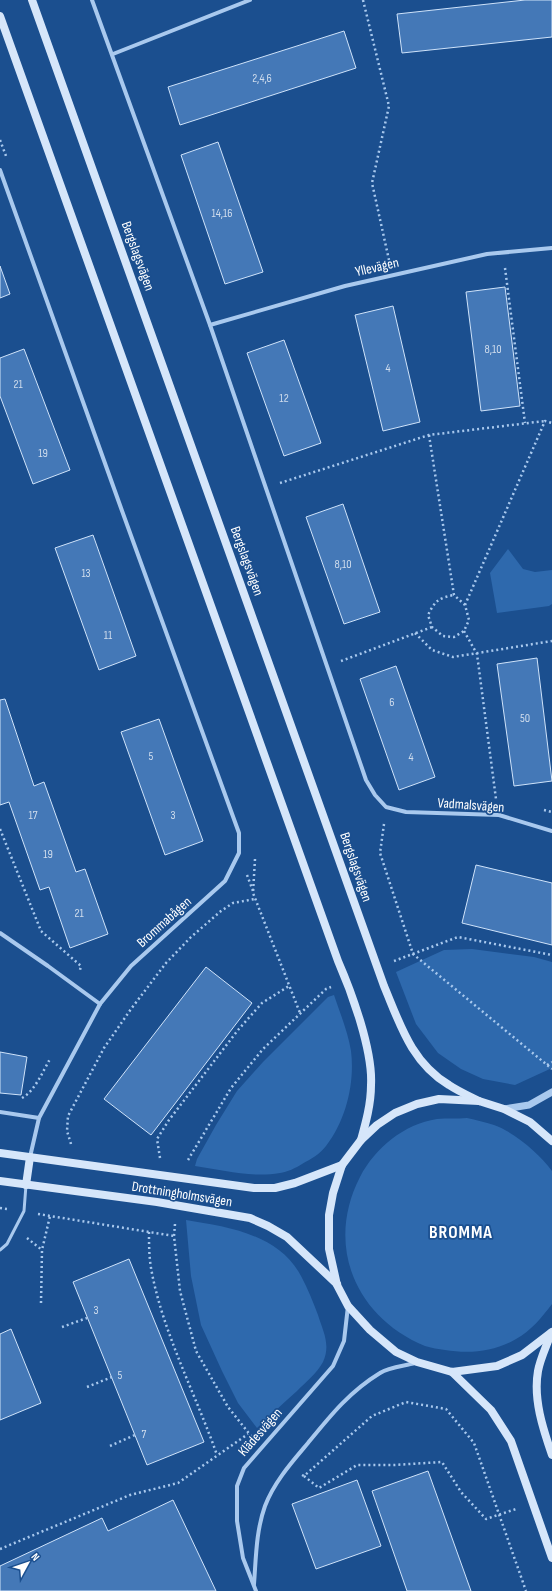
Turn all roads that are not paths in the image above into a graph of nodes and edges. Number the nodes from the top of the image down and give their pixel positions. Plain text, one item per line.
1 (32, 0) edge
2 (92, 0) edge
3 (250, 0) edge
4 (0, 16) edge
5 (112, 54) junction
6 (0, 170) edge
7 (552, 248) edge
8 (210, 325) junction
9 (552, 831) edge
10 (0, 933) edge
11 (100, 1004) junction
12 (552, 1092) edge
13 (479, 1101) junction
14 (504, 1109) junction
15 (0, 1112) edge
16 (39, 1118) junction
17 (361, 1140) junction
18 (552, 1141) edge
19 (0, 1153) edge
20 (30, 1157) junction
21 (342, 1165) junction
22 (0, 1181) edge
23 (26, 1185) junction
24 (0, 1250) edge
25 (337, 1285) junction
26 (348, 1306) junction
27 (552, 1332) edge
28 (417, 1362) junction
29 (452, 1372) junction
30 (552, 1455) edge
31 (552, 1558) edge
32 (254, 1586) junction
33 (256, 1591) edge

1 - 13 main road, Bergslagsvägen
2 - 5 street
3 - 5 street
4 - 17 main road
5 - 8 street
6 - 11 street, Brommabågen
7 - 8 street, Yllevägen
8 - 9 street, Vadmalsvägen
10 - 11 street
11 - 16 street, Brommabågen
12 - 14 street
13 - 14 main road
13 - 17 main road
14 - 18 main road
15 - 16 street
16 - 20 street, Brommabågen
17 - 21 main road
19 - 20 main road, Drottningholmsvägen
20 - 21 main road, Drottningholmsvägen
20 - 23 main road
21 - 25 main road
22 - 23 main road, Drottningholmsvägen
23 - 24 lane
23 - 25 main road, Drottningholmsvägen
25 - 26 main road
26 - 28 main road
26 - 32 street, Klädesvägen
27 - 29 main road
27 - 30 main road
28 - 29 main road
28 - 32 street, Klädesvägen
29 - 31 main road
32 - 33 street, Klädesvägen

